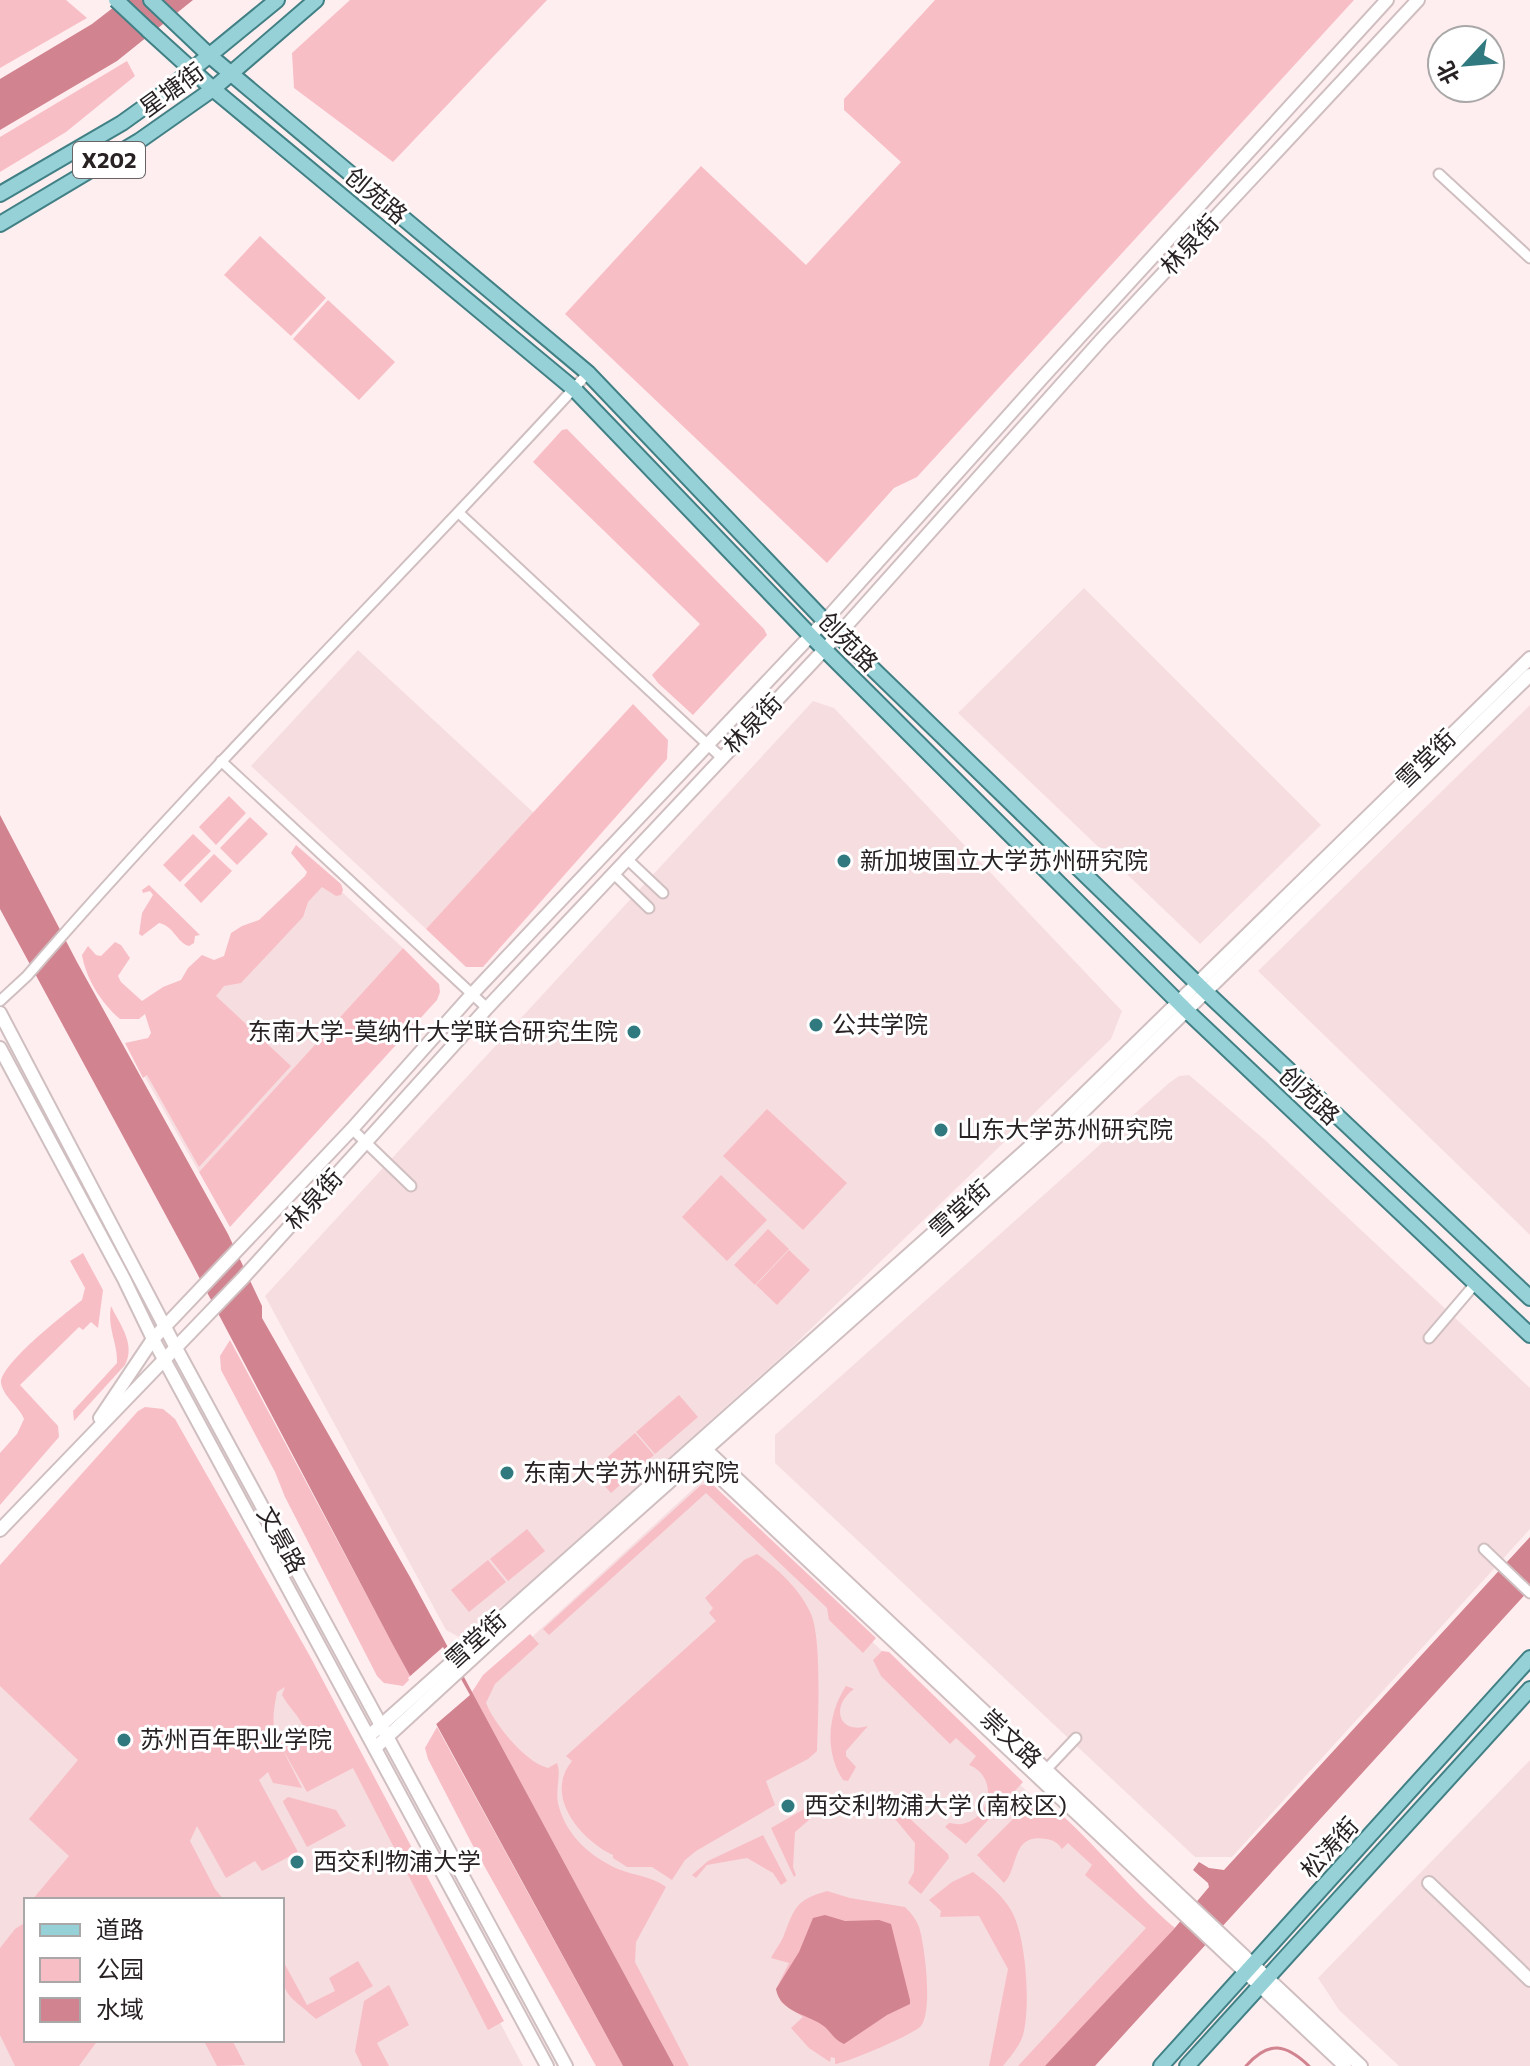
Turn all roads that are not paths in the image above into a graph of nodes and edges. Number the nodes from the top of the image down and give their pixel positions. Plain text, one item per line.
1 (116, 0) edge
2 (151, 0) edge
3 (277, 0) edge
4 (316, 0) edge
5 (1387, 0) edge
6 (1418, 0) edge
7 (210, 56) junction
8 (192, 70) junction
9 (230, 73) junction
10 (213, 89) junction
11 (1439, 174) dead end
12 (0, 194) edge
13 (0, 224) edge
14 (1530, 258) edge
15 (588, 373) junction
16 (574, 389) junction
17 (459, 513) junction
18 (825, 620) junction
19 (838, 635) junction
20 (810, 636) junction
21 (824, 650) junction
22 (1530, 658) edge
23 (1530, 675) edge
24 (708, 743) junction
25 (721, 757) junction
26 (221, 761) junction
27 (626, 858) junction
28 (613, 873) junction
29 (663, 893) dead end
30 (649, 908) dead end
31 (1201, 987) junction
32 (473, 993) junction
33 (0, 1001) edge
34 (1182, 1006) junction
35 (487, 1008) junction
36 (0, 1013) edge
37 (0, 1048) edge
38 (352, 1129) junction
39 (367, 1142) junction
40 (411, 1186) dead end
41 (1475, 1284) junction
42 (1530, 1298) edge
43 (165, 1327) junction
44 (1530, 1335) edge
45 (1429, 1338) dead end
46 (153, 1339) junction
47 (176, 1348) junction
48 (165, 1361) junction
49 (83, 1443) junction
50 (698, 1450) junction
51 (0, 1530) edge
52 (1484, 1549) dead end
53 (1530, 1593) edge
54 (1530, 1658) edge
55 (1530, 1689) edge
56 (385, 1730) junction
57 (1073, 1741) dead end
58 (372, 1742) junction
59 (1046, 1770) junction
60 (1429, 1883) dead end
61 (1250, 1970) junction
62 (1530, 1980) edge
63 (1264, 1983) junction
64 (547, 2066) edge
65 (566, 2066) edge
66 (1161, 2066) edge
67 (1187, 2066) edge
68 (1345, 2066) edge
69 (1361, 2066) edge

1 - 8 main road, 创苑路, bridge
2 - 7 main road, 创苑路
3 - 7 main road, 星塘街 / X202
4 - 9 main road, 星塘街 / X202
5 - 18 main road, 林泉街
6 - 19 main road, 林泉街
7 - 8 main road, 星塘街 / X202
7 - 9 main road, 创苑路
8 - 10 main road, 创苑路
8 - 12 main road, 星塘街 / X202
9 - 10 main road, 星塘街 / X202
9 - 15 main road, 创苑路
10 - 13 main road, 星塘街 / X202
10 - 16 main road, 创苑路
11 - 14 street
15 - 16 street
15 - 18 main road, 创苑路
16 - 17 street
16 - 20 main road, 创苑路
17 - 24 street
17 - 26 street
18 - 19 main road, 创苑路
18 - 20 main road, 林泉街
19 - 21 main road, 林泉街
19 - 31 main road, 创苑路
20 - 21 main road, 创苑路
20 - 24 main road, 林泉街
21 - 25 main road, 林泉街
21 - 34 main road, 创苑路
22 - 31 main road, 雪堂街
23 - 31 main road, 雪堂街
24 - 25 street
24 - 32 main road, 林泉街
25 - 27 main road, 林泉街
26 - 32 street
26 - 33 street
27 - 28 main road, 林泉街
27 - 29 street
28 - 30 street
28 - 35 main road, 林泉街
31 - 34 main road, 雪堂街
31 - 42 main road, 创苑路
32 - 35 street
32 - 38 main road, 林泉街
34 - 41 main road, 创苑路
34 - 50 main road, 雪堂街
35 - 39 main road, 林泉街
36 - 43 main road, 文景路
37 - 46 main road, 文景路
38 - 39 street
38 - 43 main road, 林泉街
39 - 40 street
39 - 47 main road, 林泉街
41 - 44 main road, 创苑路
41 - 45 street
43 - 46 main road, 林泉街
43 - 47 main road, 文景路
46 - 48 main road, 文景路
46 - 49 main road, 林泉街
47 - 48 main road, 林泉街
47 - 56 main road, 文景路
48 - 49 main road, 林泉街
48 - 58 main road, 文景路
49 - 51 main road, 林泉街
50 - 56 main road, 雪堂街
50 - 59 main road, 崇文路
52 - 53 street
54 - 61 main road, 松涛街
55 - 63 main road, 松涛街
56 - 58 main road, 雪堂街
56 - 65 main road, 文景路
57 - 59 street
58 - 64 main road, 文景路
59 - 61 main road, 崇文路
60 - 62 main road
61 - 63 main road, 崇文路
61 - 66 main road, 松涛街
63 - 67 main road, 松涛街
63 - 68 main road, 崇文路
63 - 69 main road, 崇文路

